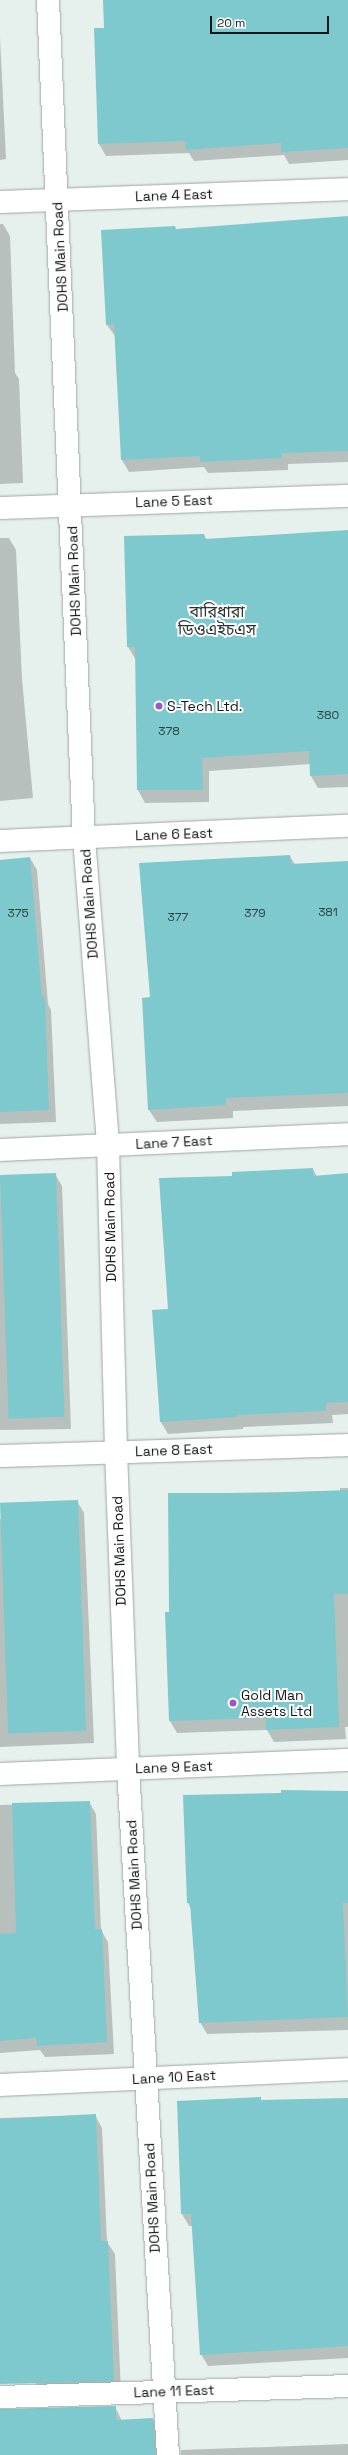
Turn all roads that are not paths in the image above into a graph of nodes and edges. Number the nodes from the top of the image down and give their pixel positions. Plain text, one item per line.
1 (48, 0) edge
2 (348, 189) edge
3 (57, 200) junction
4 (0, 202) edge
5 (348, 496) edge
6 (71, 505) junction
7 (0, 508) edge
8 (348, 826) edge
9 (84, 838) junction
10 (0, 841) edge
11 (348, 1134) edge
12 (108, 1146) junction
13 (0, 1150) edge
14 (348, 1445) edge
15 (116, 1452) junction
16 (0, 1456) edge
17 (348, 1760) edge
18 (128, 1768) junction
19 (0, 1774) edge
20 (348, 2070) edge
21 (145, 2078) junction
22 (0, 2085) edge
23 (348, 2386) edge
24 (162, 2392) junction
25 (0, 2397) edge
26 (168, 2455) edge

1 - 3 street, DOHS Main Road
2 - 3 street, Lane 4 East
3 - 4 street, Lane 4 East
3 - 6 street, DOHS Main Road
5 - 6 street, Lane 5 East
6 - 7 street, Lane 5 East
6 - 9 street, DOHS Main Road
8 - 9 street, Lane 6 East
9 - 10 street, Lane 6 East
9 - 12 street, DOHS Main Road
11 - 12 street, Lane 7 East
12 - 13 street, Lane 7 East
12 - 15 street, DOHS Main Road
14 - 15 street, Lane 8 East
15 - 16 street, Lane 8 East
15 - 18 street, DOHS Main Road
17 - 18 street, Lane 9 East
18 - 19 street, Lane 9 East
18 - 21 street, DOHS Main Road
20 - 21 street, Lane 10 East
21 - 22 street, Lane 10 East
21 - 24 street, DOHS Main Road
23 - 24 street, Lane 11 East
24 - 25 street, Lane 11 East
24 - 26 street, DOHS Main Road

